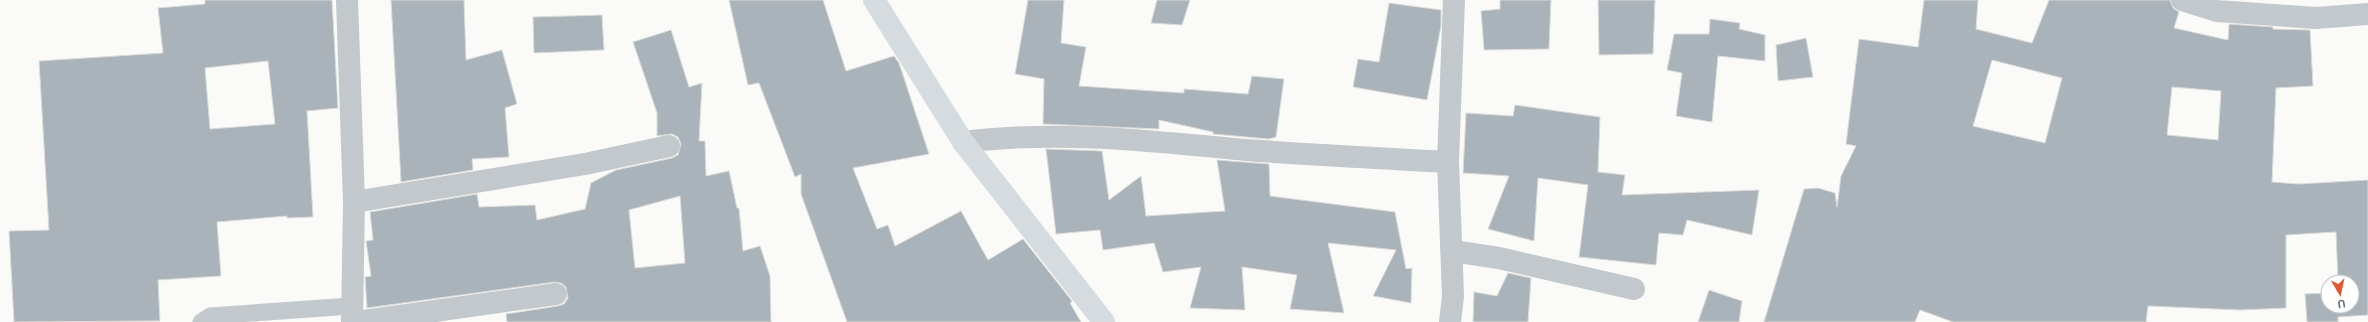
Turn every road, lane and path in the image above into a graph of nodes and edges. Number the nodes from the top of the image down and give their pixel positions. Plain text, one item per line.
1 (348, 0) edge
2 (874, 0) edge
3 (1454, 0) edge
4 (2182, 0) edge
5 (2368, 14) edge
6 (963, 142) junction
7 (669, 146) dead end
8 (1448, 162) junction
9 (354, 202) junction
10 (1452, 251) junction
11 (1634, 289) dead end
12 (556, 294) dead end
13 (353, 317) edge
14 (201, 322) edge
15 (1104, 322) edge
16 (1450, 322) edge

1 - 9 street
2 - 6 street
3 - 8 street
4 - 5 street
6 - 8 street
6 - 15 street
7 - 9 street
8 - 10 street
9 - 13 street
10 - 11 street
10 - 16 street
12 - 13 street
13 - 14 lane

